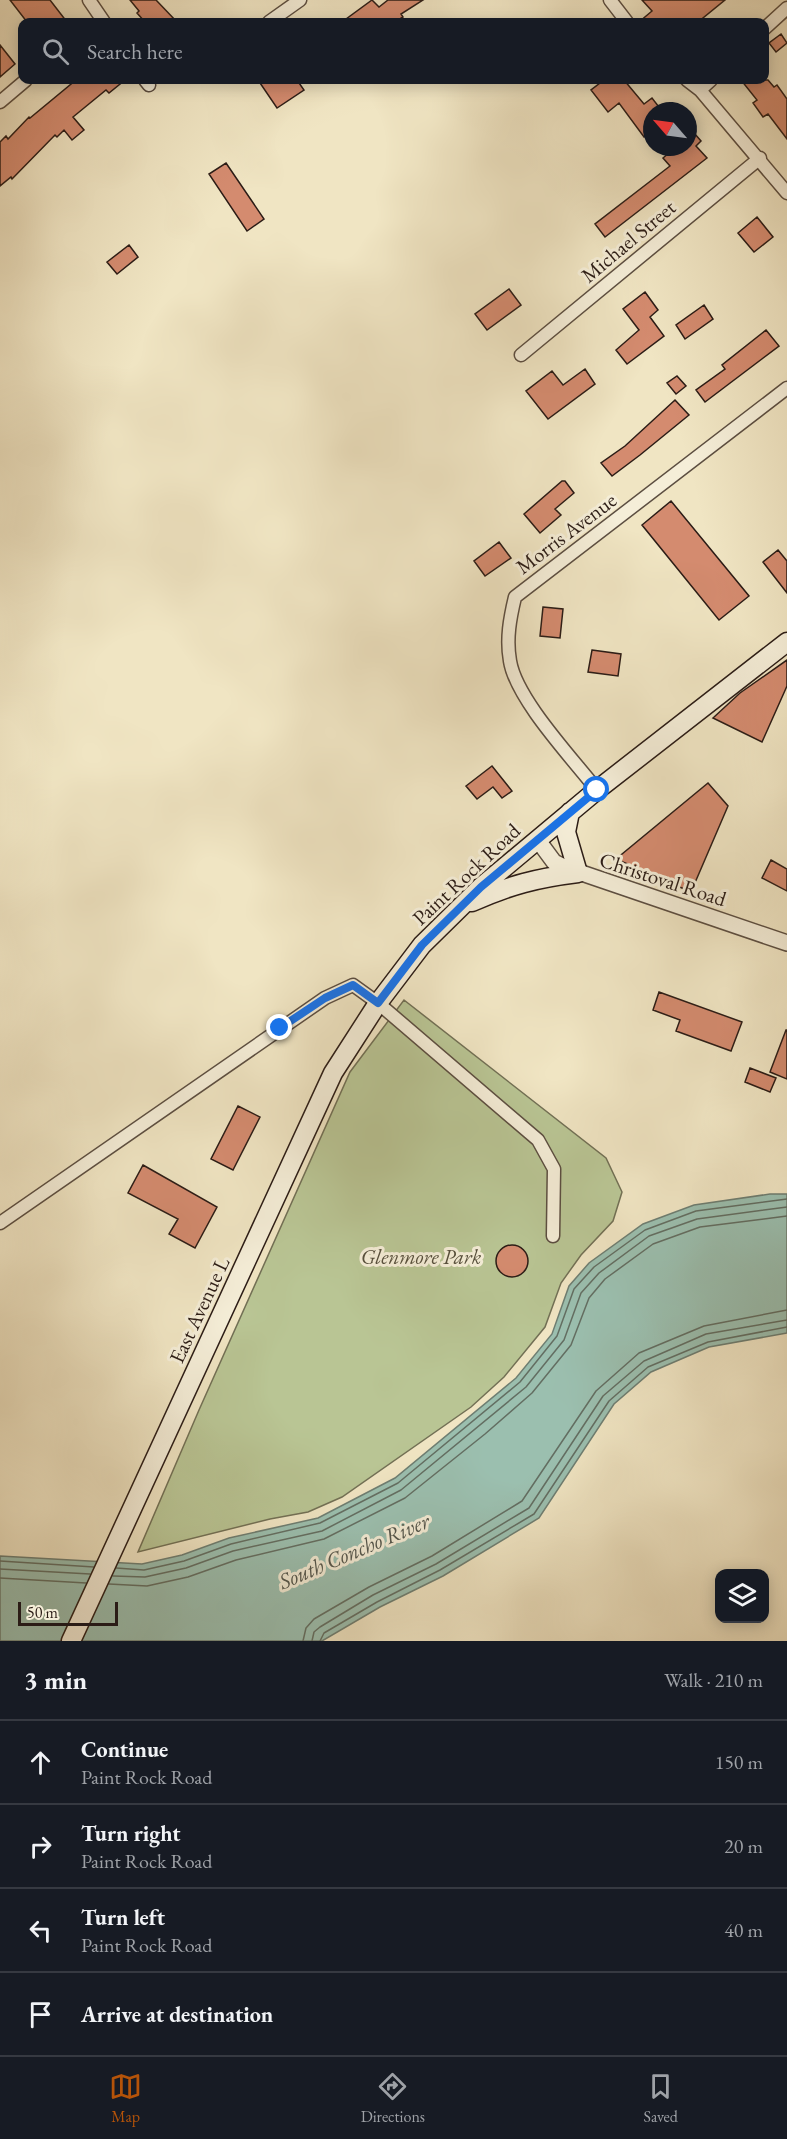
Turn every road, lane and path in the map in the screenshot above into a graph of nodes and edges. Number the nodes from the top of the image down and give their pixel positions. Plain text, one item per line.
1 (89, 0) edge
2 (300, 0) edge
3 (610, 0) edge
4 (787, 8) edge
5 (97, 18) edge
6 (275, 18) edge
7 (624, 18) edge
8 (769, 25) edge
9 (21, 84) edge
10 (692, 84) edge
11 (707, 84) edge
12 (700, 90) junction
13 (0, 102) edge
14 (759, 158) junction
15 (787, 193) edge
16 (521, 355) dead end
17 (787, 388) edge
18 (787, 642) edge
19 (597, 790) junction
20 (570, 812) junction
21 (537, 839) junction
22 (578, 873) junction
23 (459, 908) junction
24 (787, 943) edge
25 (378, 1003) junction
26 (0, 1223) edge
27 (553, 1236) dead end
28 (71, 1641) edge

1 - 5 street
2 - 6 street
3 - 7 street
4 - 8 street
9 - 13 street
10 - 12 street
11 - 12 street
12 - 14 street
14 - 15 street
14 - 16 street, Michael Street
17 - 19 street, Morris Avenue
18 - 19 main road, Paint Rock Road
19 - 20 main road, Paint Rock Road
20 - 21 main road, Paint Rock Road
20 - 22 main road
21 - 22 street, Christoval Road
21 - 23 main road, Paint Rock Road
22 - 23 main road
22 - 24 street, Christoval Road
23 - 25 main road, Paint Rock Road
25 - 26 street
25 - 27 street
25 - 28 main road, East Avenue L

